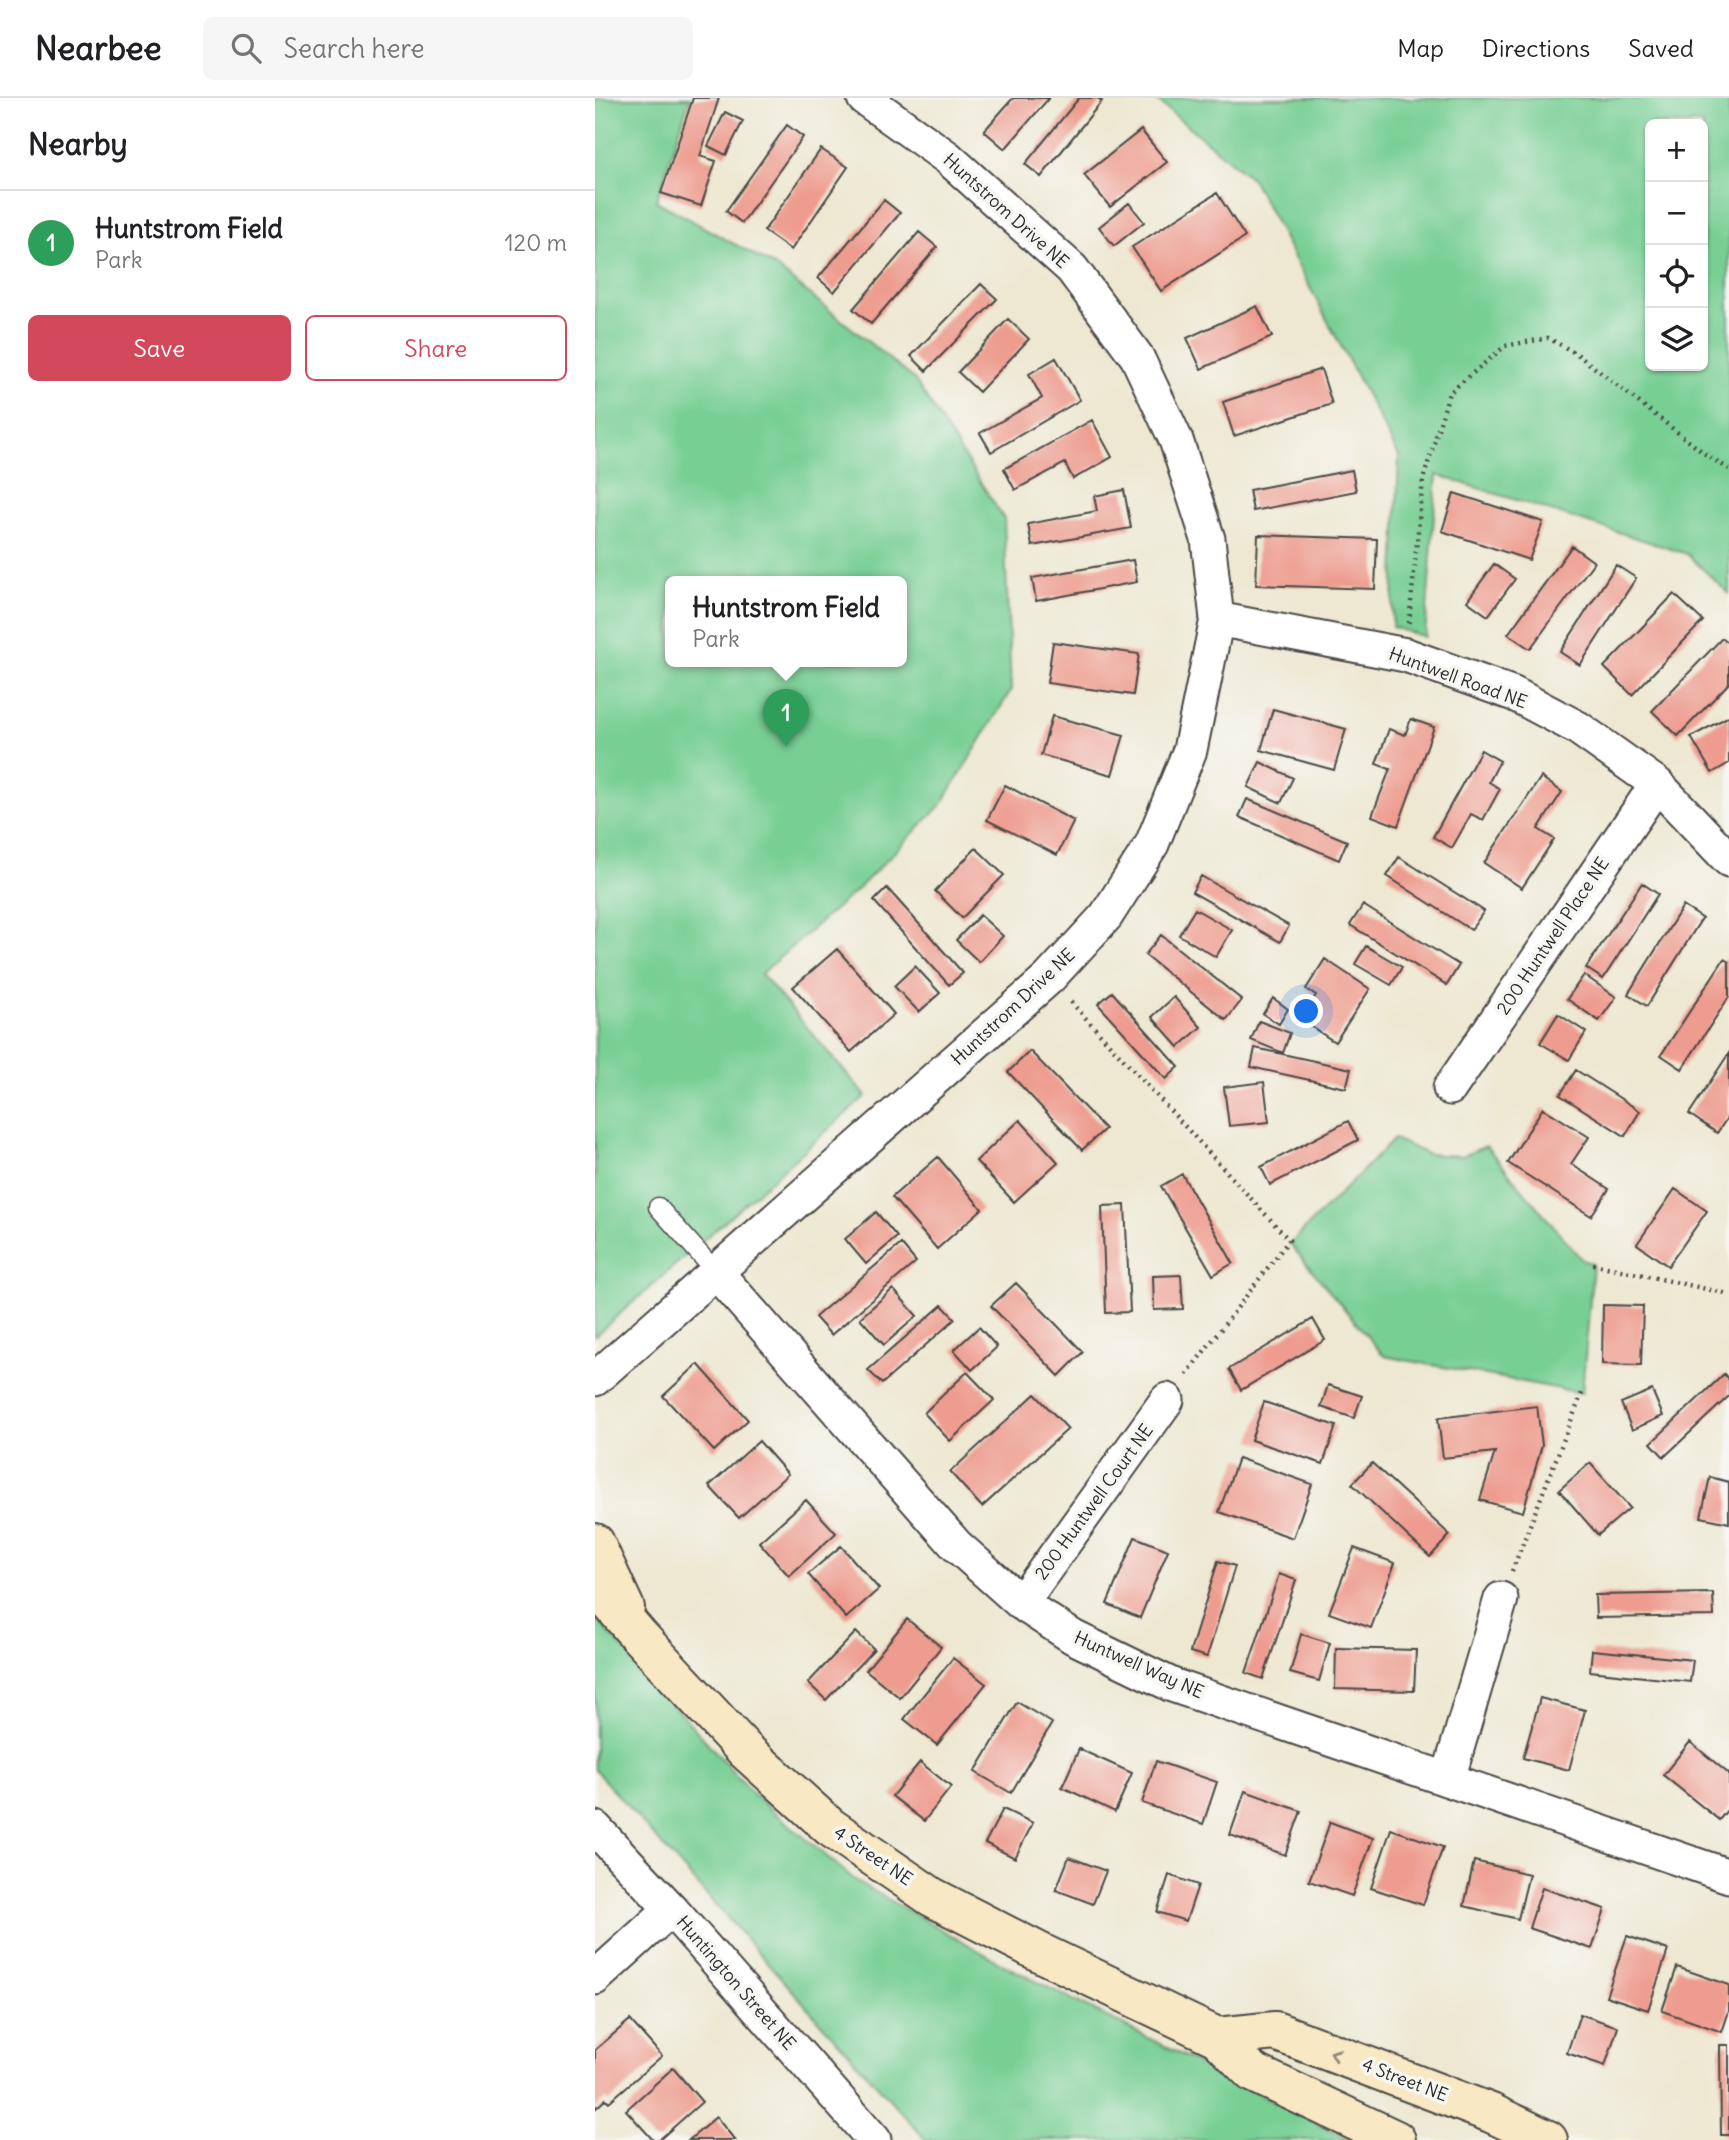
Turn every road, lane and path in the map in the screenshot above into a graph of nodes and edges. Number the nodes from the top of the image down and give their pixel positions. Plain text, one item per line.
1 (864, 98) edge
2 (1729, 468) edge
3 (1217, 618) junction
4 (1406, 655) junction
5 (1657, 784) junction
6 (1729, 860) edge
7 (1049, 978) junction
8 (1450, 1088) dead end
9 (659, 1207) dead end
10 (1593, 1264) dead end
11 (715, 1272) junction
12 (1729, 1294) edge
13 (595, 1379) edge
14 (1581, 1393) dead end
15 (1167, 1400) joint
16 (595, 1543) edge
17 (595, 1585) edge
18 (1501, 1599) joint
19 (1021, 1603) junction
20 (638, 1635) junction
21 (1448, 1779) junction
22 (595, 1828) edge
23 (1729, 1876) edge
24 (671, 1909) junction
25 (595, 1978) edge
26 (1217, 2037) junction
27 (874, 2140) edge
28 (1395, 2140) edge
29 (1548, 2140) edge

1 - 3 street, Huntstrom Drive NE
2 - 4 path
3 - 4 street, Huntwell Road NE
3 - 7 street, Huntstrom Drive NE
4 - 5 street, Huntwell Road NE
5 - 6 street, Huntwell Road NE
5 - 8 street, 200 Huntwell Place NE
7 - 11 street, Huntstrom Drive NE
7 - 15 path
9 - 11 lane
10 - 12 path
11 - 13 street, Huntstrom Drive NE
11 - 19 street, Huntwell Way NE
14 - 18 path
15 - 19 street, 200 Huntwell Court NE
16 - 20 main road
17 - 20 main road, 4 Street NE
18 - 21 street
19 - 21 street, Huntwell Way NE
20 - 26 main road, 4 Street NE
21 - 23 street, Huntwell Way NE
22 - 24 street, Huntington Street NE
24 - 25 street
24 - 27 street, Huntington Street NE
26 - 28 main road, 4 Street NE
29 -> 26 main road, 4 Street NE

